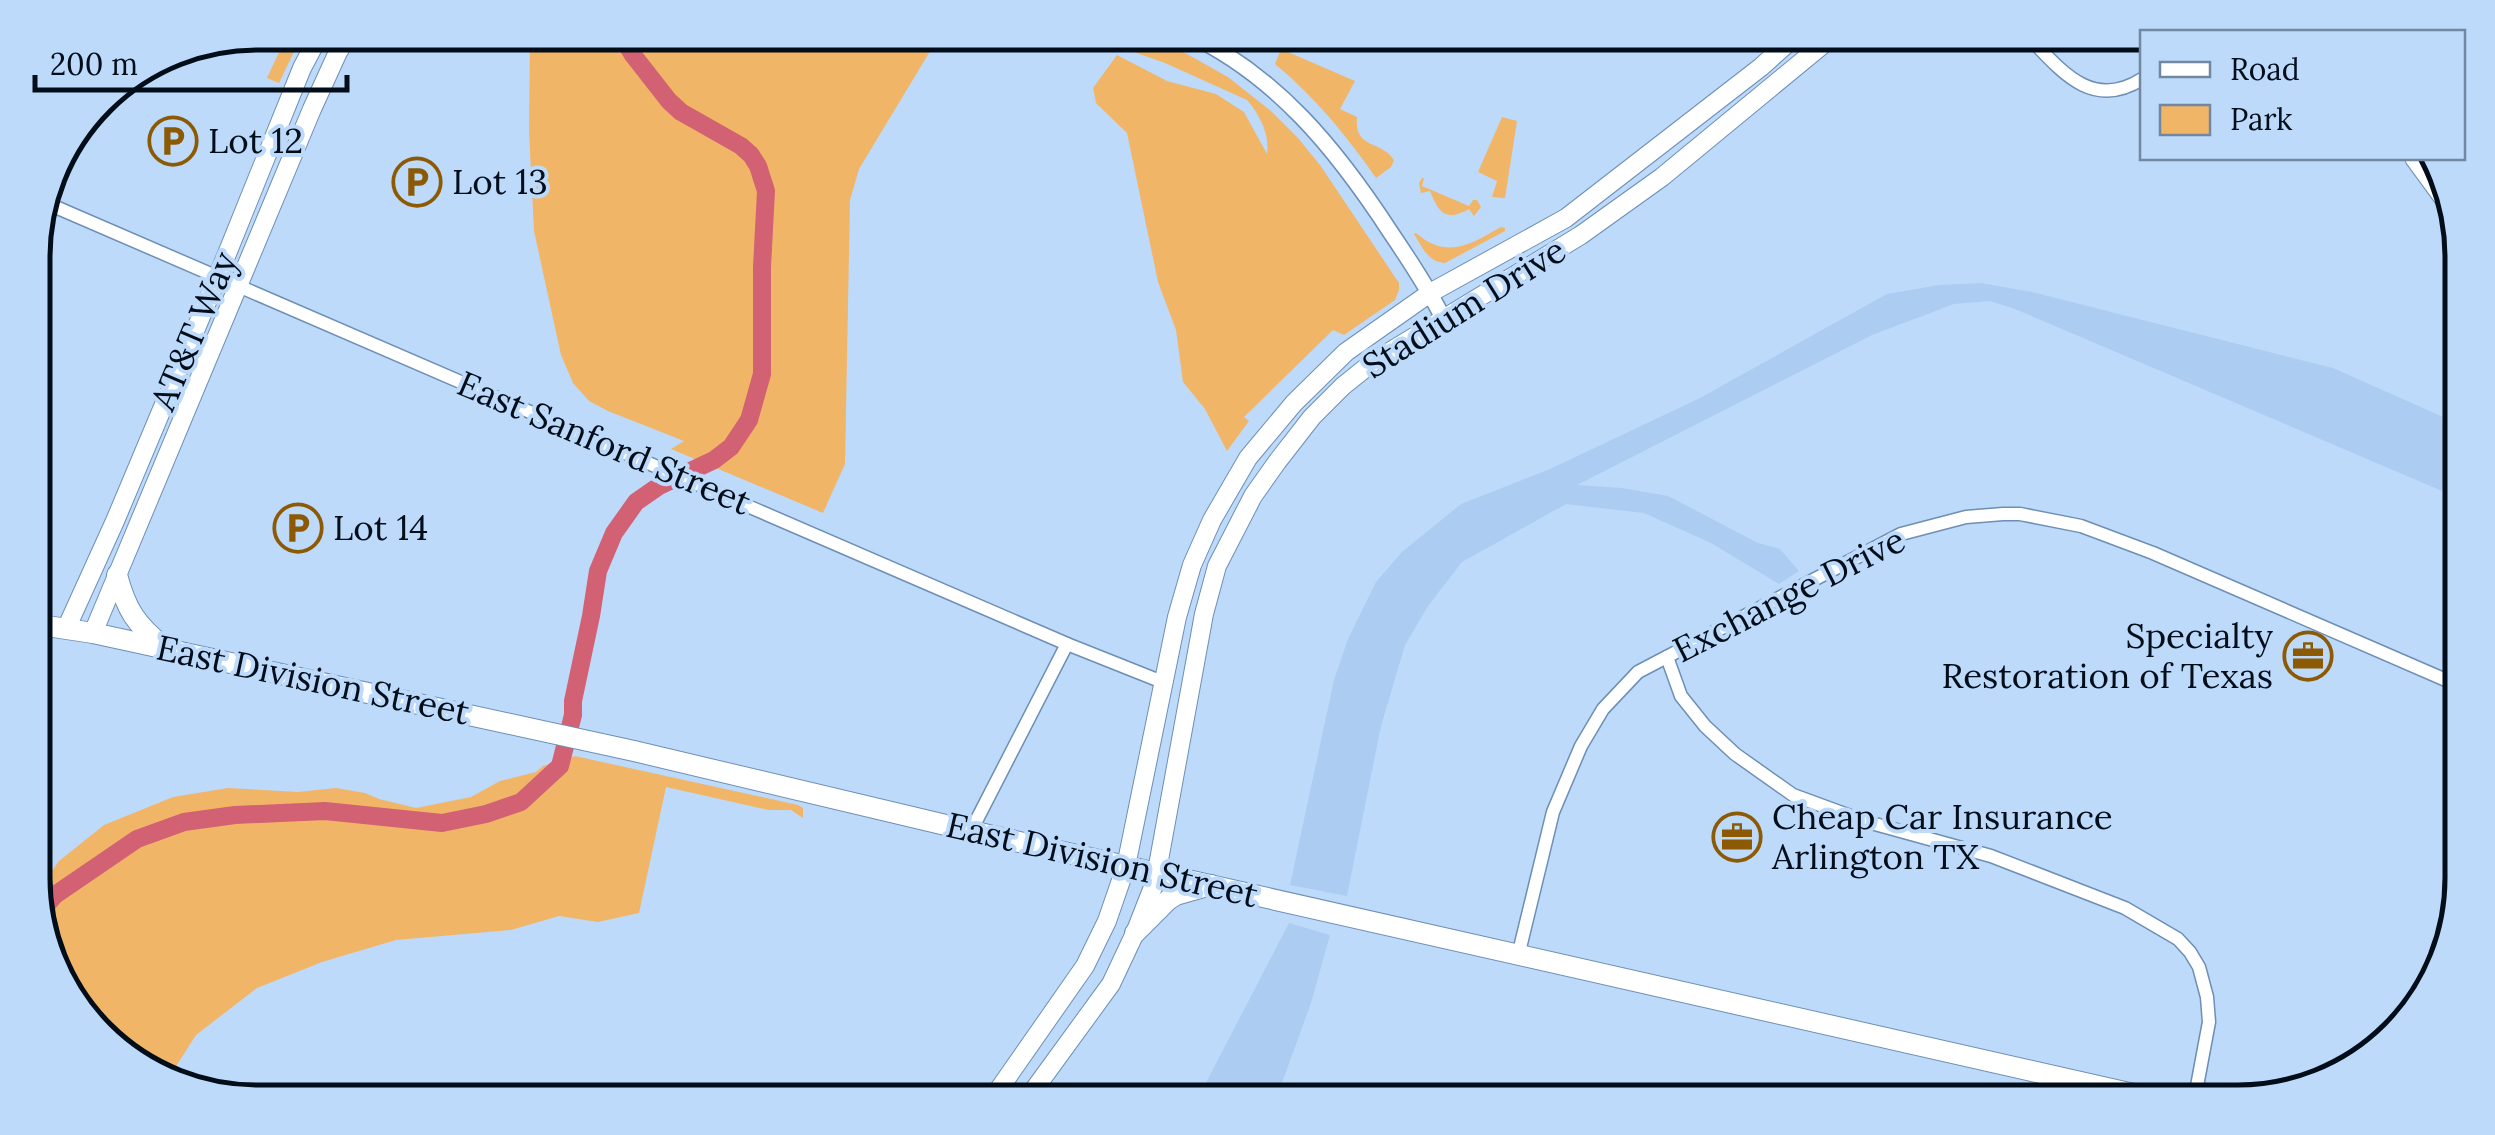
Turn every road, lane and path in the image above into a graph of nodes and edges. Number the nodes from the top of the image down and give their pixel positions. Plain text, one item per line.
1 (312, 50) edge
2 (341, 50) edge
3 (1216, 50) edge
4 (1780, 50) edge
5 (1816, 50) edge
6 (2042, 50) edge
7 (1761, 68) junction
8 (2140, 80) edge
9 (1774, 84) junction
10 (56, 207) edge
11 (218, 276) junction
12 (239, 285) junction
13 (1430, 292) junction
14 (1443, 318) junction
15 (1234, 484) junction
16 (1253, 496) junction
17 (117, 575) junction
18 (50, 626) edge
19 (66, 629) junction
20 (93, 633) junction
21 (1067, 644) junction
22 (165, 648) junction
23 (1667, 656) junction
24 (2445, 680) edge
25 (1165, 683) junction
26 (971, 832) junction
27 (1126, 866) junction
28 (1158, 872) junction
29 (1212, 885) junction
30 (1134, 934) junction
31 (1518, 956) junction
32 (1020, 1060) junction
33 (1002, 1085) edge
34 (1009, 1085) edge
35 (1038, 1085) edge
36 (2094, 1085) edge
37 (2197, 1085) edge

1 - 11 main road, AT&T Way
2 - 12 main road, AT&T Way
3 - 13 street
4 - 7 main road, Stadium Drive
5 - 9 main road, Stadium Drive
6 - 8 street
7 - 9 main road
7 - 13 main road, Stadium Drive
9 - 14 main road, Stadium Drive
10 - 11 street, East Sanford Street
11 - 12 street, East Sanford Street
11 - 19 main road, AT&T Way
12 - 17 main road, AT&T Way
12 - 21 street, East Sanford Street
13 - 14 street
13 - 15 main road, Stadium Drive
14 - 16 main road, Stadium Drive
15 - 16 main road
15 - 25 main road, Stadium Drive
16 - 28 main road, Stadium Drive
17 - 20 main road, AT&T Way
17 - 22 main road
18 - 19 main road, East Division Street
19 - 20 main road, East Division Street
20 - 22 main road, East Division Street
21 - 25 street, East Sanford Street
21 - 26 street
22 - 26 main road, East Division Street
23 - 24 street, Exchange Drive
23 - 31 street, Exchange Drive
23 - 37 street
25 - 27 main road, Stadium Drive
26 - 27 main road, East Division Street
27 - 28 main road, East Division Street
27 - 32 main road, Stadium Drive
28 - 29 main road, East Division Street
28 - 30 main road, Stadium Drive
29 - 30 main road
29 - 31 main road, East Division Street
30 - 35 main road, Stadium Drive
31 - 36 main road, East Division Street
32 - 33 main road, Stadium Drive
32 - 34 main road

